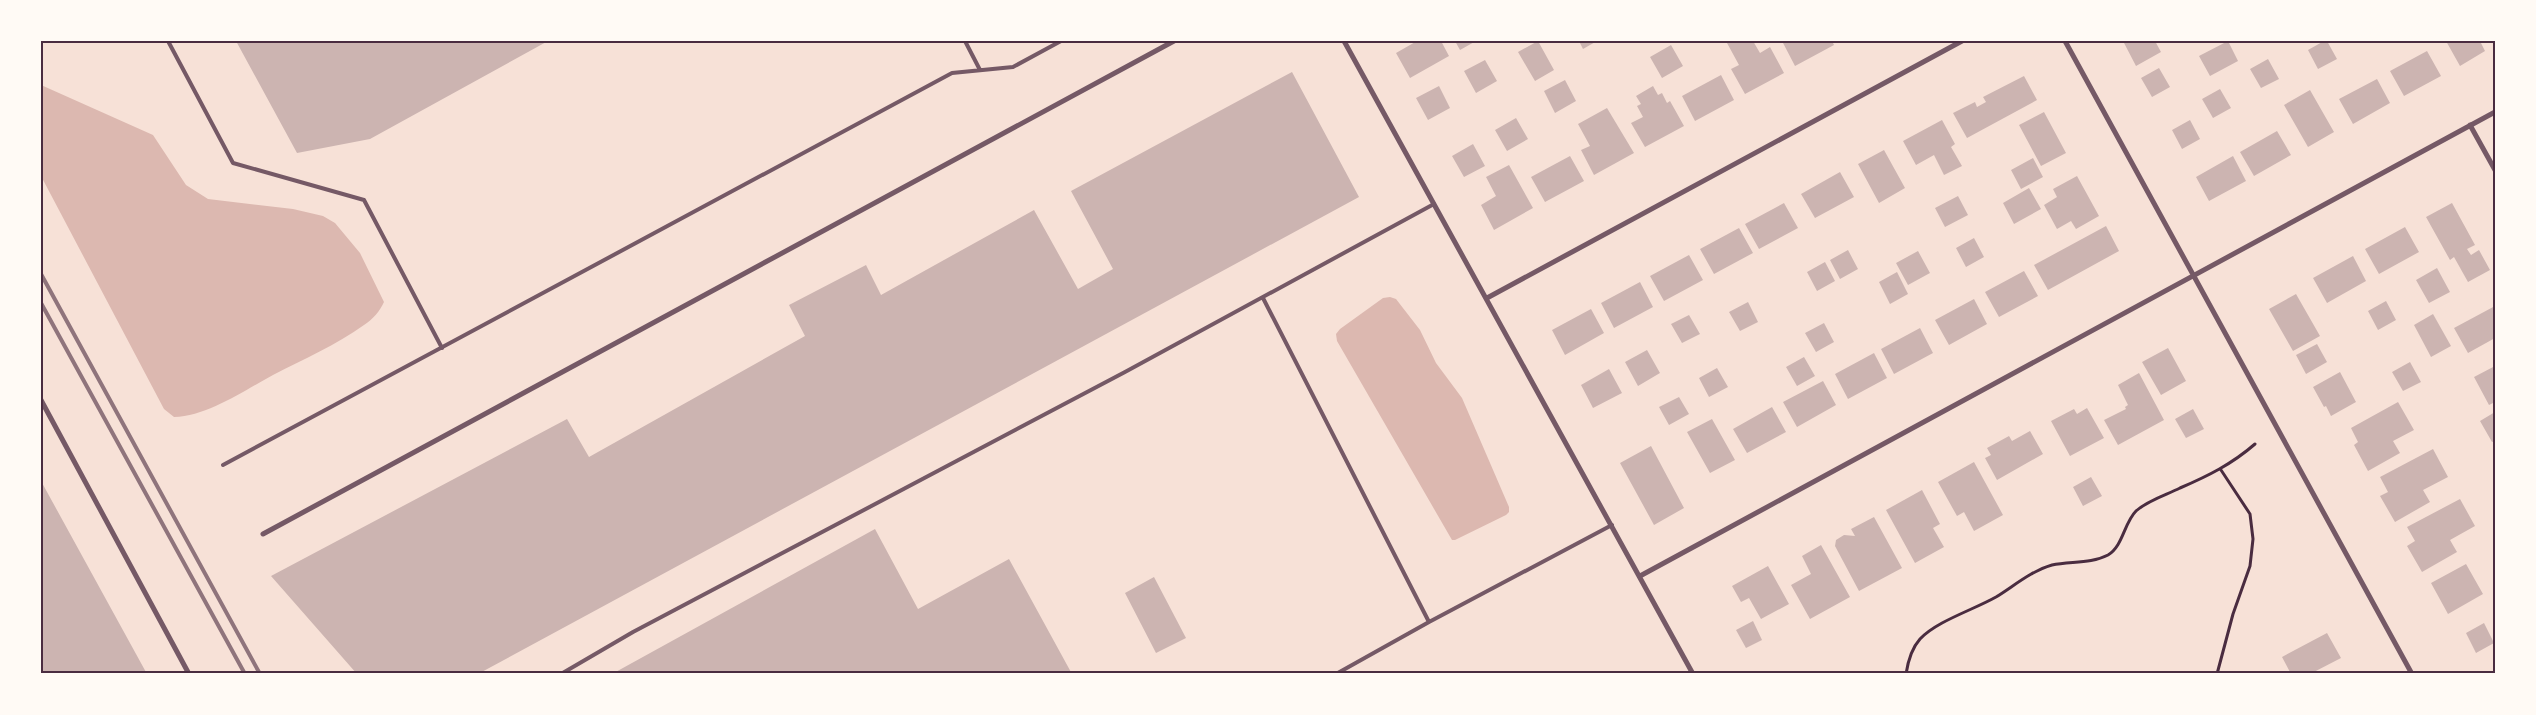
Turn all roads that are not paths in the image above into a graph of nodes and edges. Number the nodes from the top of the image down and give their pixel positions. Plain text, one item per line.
1 (168, 41) edge
2 (965, 41) edge
3 (1061, 41) edge
4 (1174, 41) edge
5 (1344, 41) edge
6 (1962, 41) edge
7 (2065, 41) edge
8 (980, 70) junction
9 (2495, 112) edge
10 (2470, 125) junction
11 (2495, 170) edge
12 (1434, 204) junction
13 (2192, 276) junction
14 (1263, 298) junction
15 (1487, 298) junction
16 (442, 348) junction
17 (41, 400) edge
18 (223, 465) dead end
19 (1612, 525) junction
20 (263, 534) dead end
21 (1640, 576) junction
22 (1429, 622) junction
23 (189, 674) edge
24 (562, 674) edge
25 (1336, 674) edge
26 (1693, 674) edge
27 (2412, 674) edge

1 - 16 lane
2 - 8 lane
3 - 8 lane
4 - 20 street
5 - 12 street
6 - 15 street
7 - 13 street
8 - 16 lane
9 - 10 street
10 - 11 street
10 - 13 street
12 - 14 lane
12 - 15 street
13 - 21 street
13 - 27 street
14 - 22 lane
14 - 24 lane
15 - 19 street
16 - 18 lane
17 - 23 street
19 - 21 street
19 - 22 lane
21 - 26 street
22 - 25 lane

